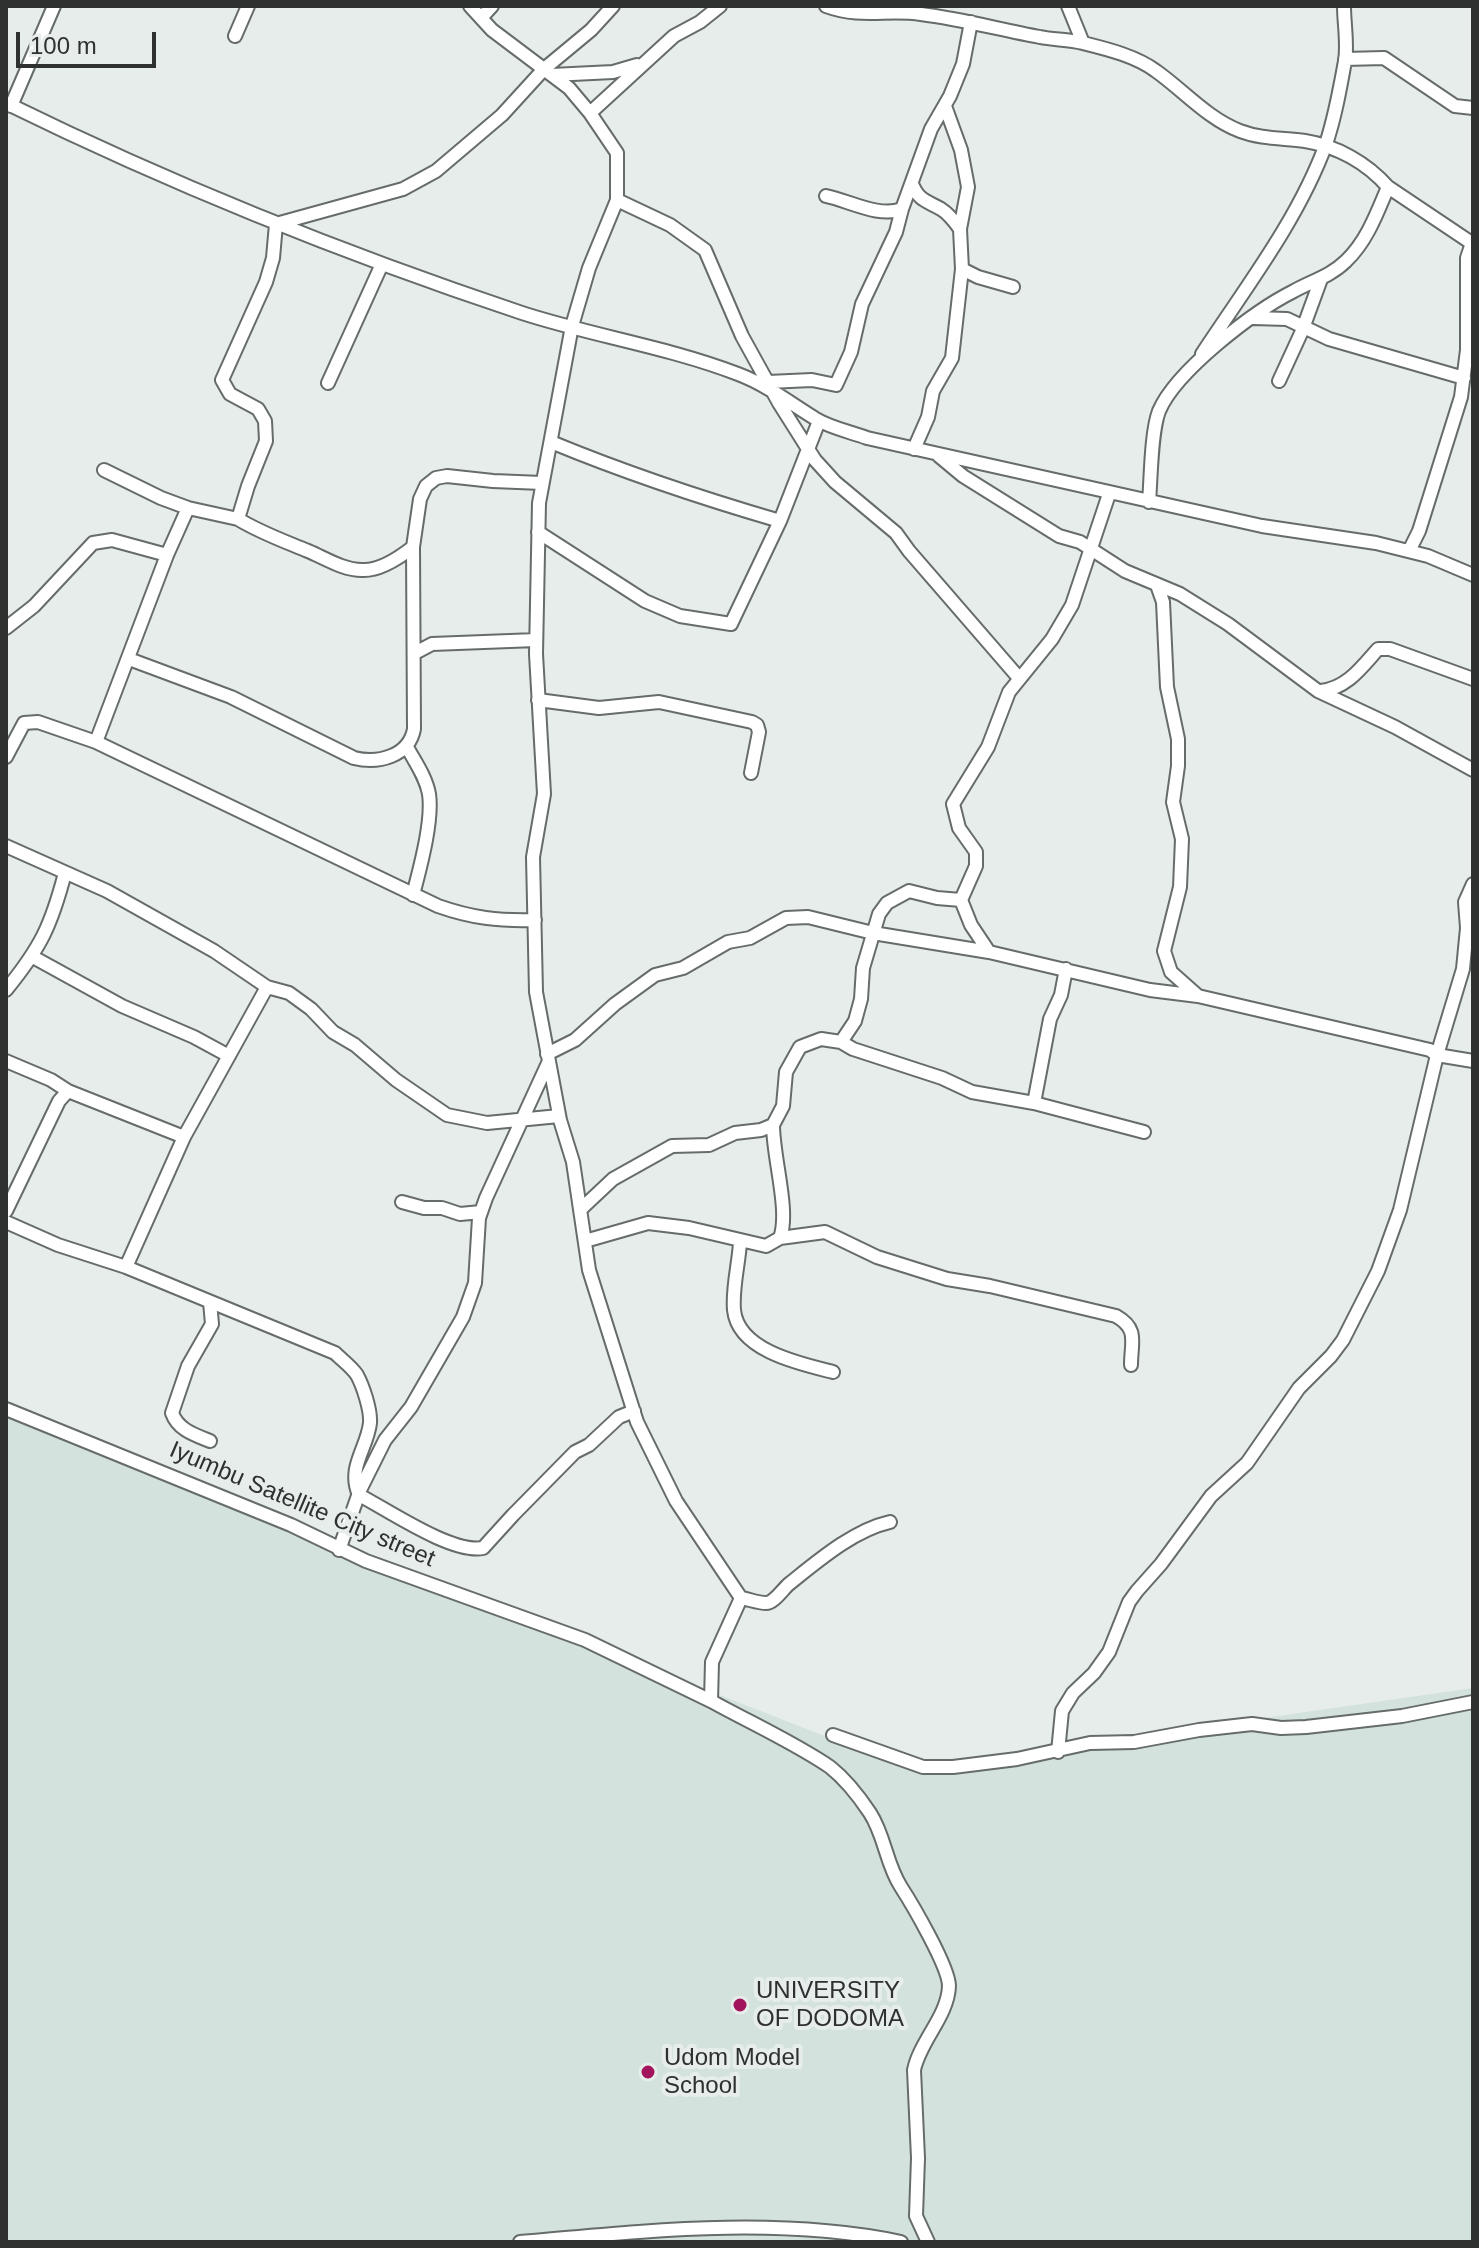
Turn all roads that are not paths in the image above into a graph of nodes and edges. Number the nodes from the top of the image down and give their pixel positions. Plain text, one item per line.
1 (54, 6) edge
2 (248, 6) edge
3 (470, 6) edge
4 (492, 6) edge
5 (613, 6) edge
6 (720, 6) edge
7 (826, 6) edge
8 (1068, 6) edge
9 (1344, 6) edge
10 (481, 18) junction
11 (1073, 19) junction
12 (971, 22) junction
13 (235, 36) dead end
14 (1054, 39) junction
15 (1083, 43) junction
16 (1345, 59) junction
17 (640, 64) junction
18 (548, 72) junction
19 (9, 104) edge
20 (945, 106) junction
21 (1473, 108) edge
22 (590, 113) junction
23 (1325, 145) junction
24 (912, 184) junction
25 (1388, 187) junction
26 (826, 196) dead end
27 (617, 200) junction
28 (902, 209) junction
29 (276, 224) junction
30 (960, 229) junction
31 (1473, 244) edge
32 (382, 264) junction
33 (962, 269) junction
34 (1321, 279) junction
35 (1013, 287) dead end
36 (1252, 318) junction
37 (572, 326) junction
38 (1304, 326) junction
39 (1190, 371) junction
40 (1464, 378) junction
41 (1279, 381) dead end
42 (328, 383) dead end
43 (770, 386) junction
44 (1467, 398) edge
45 (819, 421) junction
46 (551, 442) junction
47 (809, 449) junction
48 (914, 449) junction
49 (936, 454) junction
50 (104, 470) dead end
51 (542, 483) junction
52 (1109, 494) junction
53 (1149, 502) junction
54 (188, 508) junction
55 (238, 519) junction
56 (780, 521) junction
57 (538, 532) junction
58 (413, 547) junction
59 (1091, 549) junction
60 (1409, 551) junction
61 (167, 555) junction
62 (1473, 575) edge
63 (1157, 585) junction
64 (6, 628) edge
65 (536, 640) junction
66 (415, 653) junction
67 (129, 659) junction
68 (1019, 678) junction
69 (1473, 679) edge
70 (1318, 691) junction
71 (538, 700) junction
72 (96, 742) junction
73 (407, 747) junction
74 (6, 757) edge
75 (1473, 770) edge
76 (751, 773) dead end
77 (6, 846) edge
78 (65, 873) junction
79 (1473, 884) edge
80 (413, 895) junction
81 (961, 900) junction
82 (535, 920) junction
83 (873, 933) junction
84 (989, 952) junction
85 (33, 957) junction
86 (1066, 969) junction
87 (267, 987) junction
88 (6, 990) edge
89 (1198, 996) junction
90 (841, 1042) junction
91 (1437, 1055) junction
92 (229, 1056) junction
93 (548, 1057) junction
94 (6, 1061) edge
95 (1473, 1061) edge
96 (68, 1091) junction
97 (1034, 1103) junction
98 (559, 1116) junction
99 (520, 1121) junction
100 (773, 1125) junction
101 (1144, 1132) dead end
102 (184, 1137) junction
103 (402, 1202) dead end
104 (580, 1210) junction
105 (6, 1211) edge
106 (481, 1212) junction
107 (6, 1222) edge
108 (780, 1238) junction
109 (585, 1241) junction
110 (740, 1242) junction
111 (126, 1267) junction
112 (210, 1302) junction
113 (1131, 1365) dead end
114 (833, 1372) dead end
115 (6, 1409) edge
116 (634, 1411) junction
117 (210, 1441) dead end
118 (359, 1495) junction
119 (890, 1522) dead end
120 (339, 1550) junction
121 (741, 1598) junction
122 (711, 1701) junction
123 (1473, 1702) edge
124 (833, 1735) dead end
125 (1058, 1752) junction
126 (520, 2242) edge
127 (901, 2242) edge
128 (928, 2242) edge

1 - 19 street
2 - 13 street
3 - 10 street
4 - 10 street
5 - 18 street
6 - 17 street
7 - 12 street
8 - 11 street
9 - 16 street
10 - 18 street
11 - 14 street
11 - 15 street
12 - 14 street
12 - 20 street
14 - 15 street
15 - 23 street
16 - 21 street
16 - 23 street
17 - 18 street
17 - 22 street
18 - 22 street
18 - 29 street
19 - 29 street
20 - 24 street
20 - 30 street
22 - 27 street
23 - 25 street
23 - 39 street
24 - 28 street
24 - 30 street
25 - 31 street
25 - 34 street
26 - 28 street
27 - 37 street
27 - 43 street
28 - 43 street
29 - 32 street
29 - 55 street
30 - 33 street
31 - 40 street
32 - 37 street
32 - 42 street
33 - 35 street
33 - 48 street
34 - 36 street
34 - 38 street
36 - 38 street
36 - 39 street
37 - 43 street
37 - 46 street
38 - 40 street
38 - 41 street
39 - 53 street
40 - 44 street
43 - 45 street
43 - 47 street
44 - 60 street
45 - 47 street
45 - 48 street
46 - 51 street
46 - 56 street
47 - 56 street
47 - 68 street
48 - 49 street
49 - 52 street
49 - 59 street
50 - 54 street
51 - 57 street
51 - 58 street
52 - 53 street
52 - 59 street
53 - 60 street
54 - 55 street
54 - 61 street
55 - 58 street
56 - 57 street
57 - 65 street
58 - 66 street
59 - 63 street
59 - 68 street
60 - 62 street
61 - 64 street
61 - 67 street
63 - 70 street
63 - 89 street
65 - 66 street
65 - 71 street
66 - 73 street
67 - 72 street
67 - 73 street
68 - 81 street
69 - 70 street
70 - 75 street
71 - 76 street
71 - 82 street
72 - 74 street
72 - 80 street
73 - 80 street
77 - 78 street
78 - 85 street
78 - 87 street
79 - 91 street
80 - 82 street
81 - 83 street
81 - 84 street
82 - 93 street
83 - 84 street
83 - 90 street
83 - 93 street
84 - 86 street
85 - 88 street
85 - 92 street
86 - 89 street
86 - 97 street
87 - 92 street
87 - 99 street
89 - 91 street
90 - 97 street
90 - 100 street
91 - 95 street
91 - 125 street
92 - 102 street
93 - 98 street
93 - 99 street
94 - 96 street
96 - 102 street
96 - 105 street
97 - 101 street
98 - 99 street
98 - 104 street
99 - 106 street
100 - 104 street
100 - 108 street
102 - 111 street
103 - 106 street
104 - 109 street
106 - 118 street
107 - 111 street
108 - 110 street
108 - 113 street
109 - 110 street
109 - 116 street
110 - 114 street
111 - 112 street
112 - 117 street
112 - 118 street
115 - 120 street, Iyumbu Satellite City street
116 - 118 street
116 - 121 street
118 - 120 street
119 - 121 street
120 - 122 street, Iyumbu Satellite City street
121 - 122 street
122 - 128 street, Iyumbu Satellite City street
123 - 125 street
124 - 125 street
126 - 127 street

